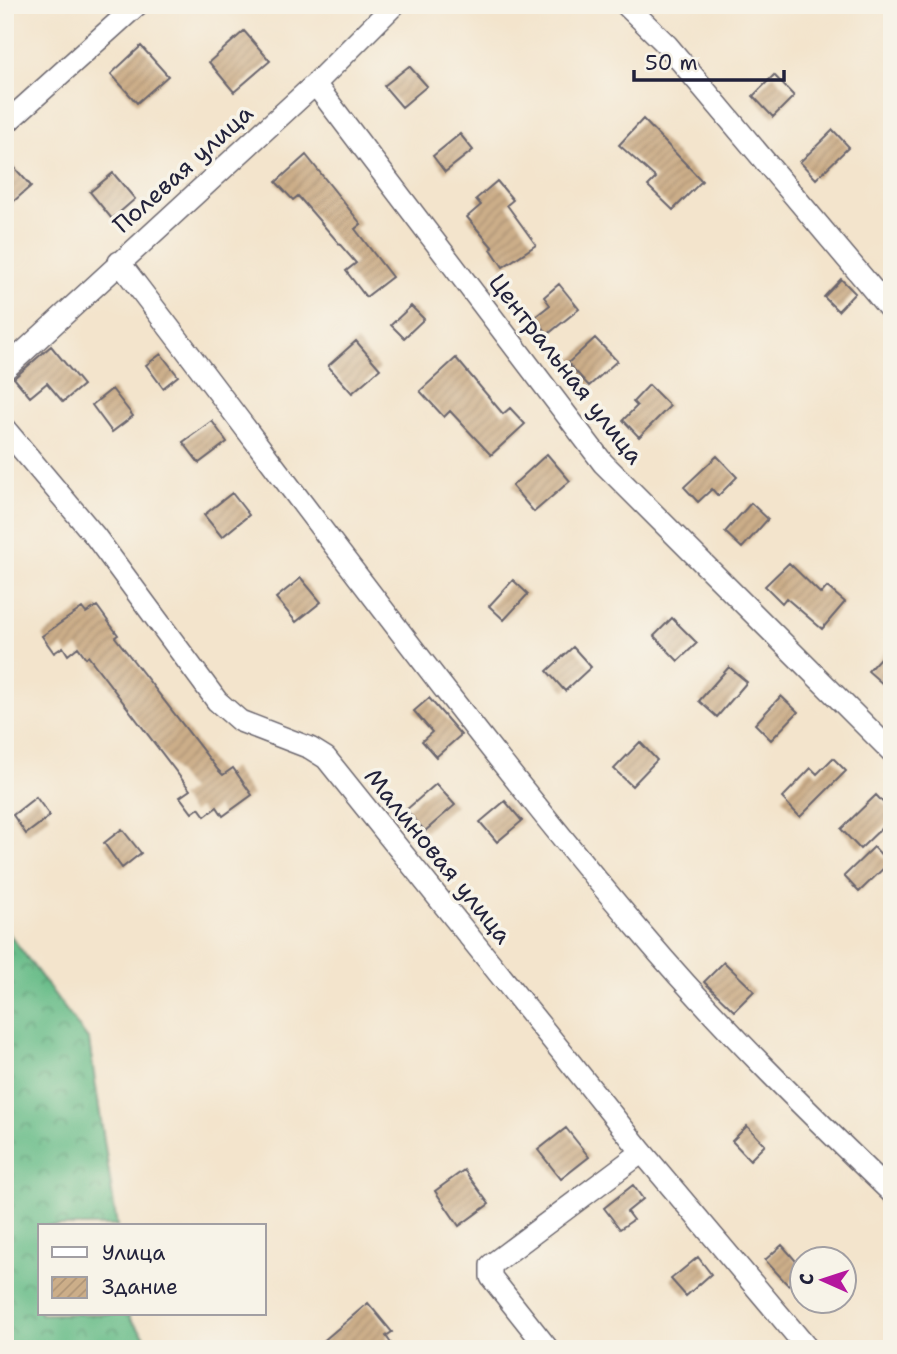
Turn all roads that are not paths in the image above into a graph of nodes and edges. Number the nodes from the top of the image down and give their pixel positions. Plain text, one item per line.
1 (137, 5) edge
2 (394, 5) edge
3 (626, 5) edge
4 (315, 84) junction
5 (5, 124) edge
6 (119, 262) junction
7 (892, 312) edge
8 (5, 369) edge
9 (5, 429) edge
10 (892, 752) edge
11 (642, 1152) junction
12 (892, 1193) edge
13 (548, 1349) edge
14 (808, 1349) edge

1 - 5 street
2 - 4 street, Полевая улица
3 - 7 street
4 - 6 street, Полевая улица
4 - 10 street, Центральная улица
6 - 8 street, Полевая улица
6 - 12 street
9 - 11 street, Малиновая улица
11 - 13 street
11 - 14 street, Малиновая улица

